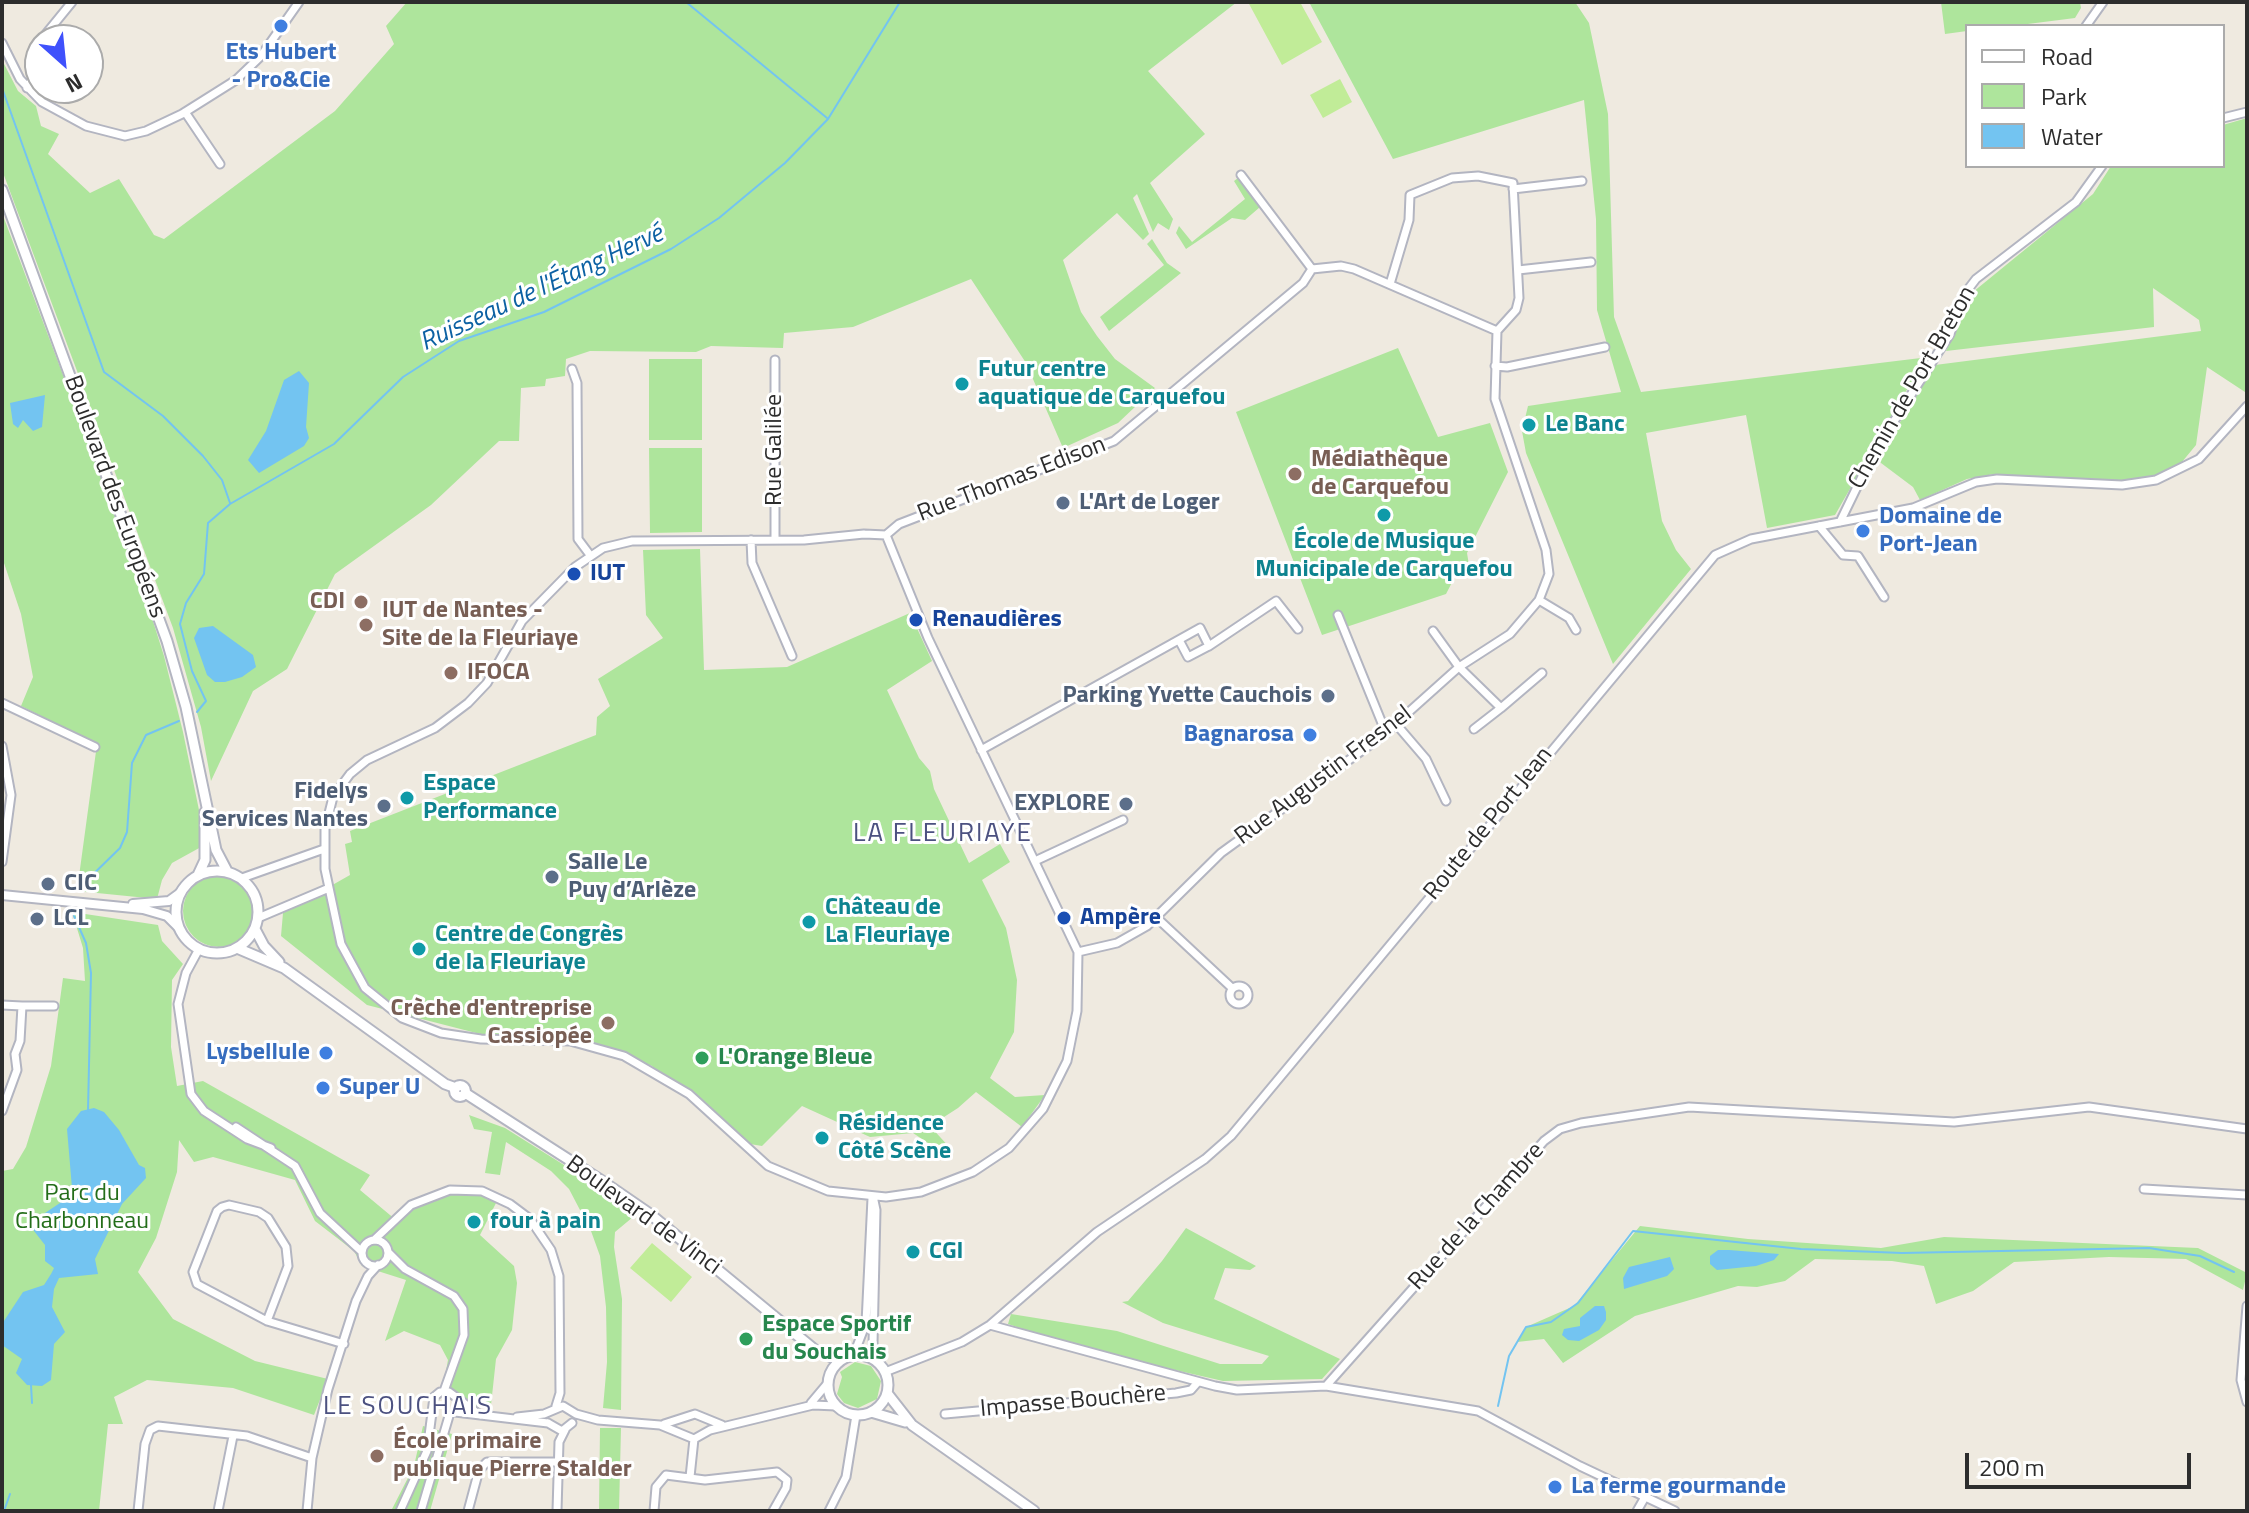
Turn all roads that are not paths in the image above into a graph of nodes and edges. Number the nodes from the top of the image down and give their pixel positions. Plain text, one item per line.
1 (72, 2) edge
2 (299, 2) edge
3 (2103, 2) edge
4 (53, 24) edge
5 (2087, 24) edge
6 (2, 43) edge
7 (24, 83) edge
8 (46, 104) edge
9 (185, 112) junction
10 (2247, 112) edge
11 (2225, 118) edge
12 (220, 164) dead end
13 (2101, 168) edge
14 (1241, 175) dead end
15 (1582, 181) dead end
16 (1513, 189) junction
17 (2, 190) edge
18 (1591, 262) dead end
19 (1312, 269) junction
20 (1518, 270) junction
21 (1390, 284) junction
22 (1497, 331) junction
23 (1605, 347) dead end
24 (775, 360) dead end
25 (1495, 366) junction
26 (572, 369) dead end
27 (2247, 406) edge
28 (1840, 522) junction
29 (1819, 526) junction
30 (886, 535) junction
31 (751, 540) junction
32 (775, 540) junction
33 (590, 555) junction
34 (1884, 597) dead end
35 (1539, 600) junction
36 (1338, 615) dead end
37 (1298, 629) dead end
38 (1576, 630) dead end
39 (1433, 631) dead end
40 (1179, 640) junction
41 (1209, 646) junction
42 (792, 656) dead end
43 (1459, 667) junction
44 (1542, 673) dead end
45 (2, 703) edge
46 (1501, 708) junction
47 (1396, 724) junction
48 (1474, 729) dead end
49 (1386, 733) junction
50 (2, 746) edge
51 (95, 747) dead end
52 (981, 750) junction
53 (4, 774) edge
54 (1446, 801) dead end
55 (206, 809) junction
56 (1123, 820) dead end
57 (324, 849) junction
58 (1035, 861) junction
59 (2, 863) edge
60 (227, 871) junction
61 (198, 875) junction
62 (242, 878) junction
63 (329, 888) junction
64 (180, 893) junction
65 (2, 895) edge
66 (104, 904) junction
67 (258, 918) junction
68 (1157, 918) junction
69 (178, 927) junction
70 (255, 929) junction
71 (237, 948) junction
72 (199, 949) junction
73 (1078, 952) junction
74 (284, 968) junction
75 (1232, 988) dead end
76 (2, 1005) edge
77 (22, 1006) junction
78 (54, 1006) dead end
79 (2, 1111) edge
80 (2247, 1129) edge
81 (2144, 1189) dead end
82 (2247, 1195) edge
83 (873, 1196) junction
84 (385, 1231) junction
85 (342, 1235) junction
86 (371, 1241) junction
87 (386, 1248) junction
88 (362, 1252) junction
89 (366, 1262) junction
90 (380, 1264) junction
91 (405, 1269) junction
92 (368, 1276) junction
93 (2247, 1306) edge
94 (267, 1321) junction
95 (990, 1325) junction
96 (344, 1344) junction
97 (815, 1350) junction
98 (854, 1354) junction
99 (839, 1360) junction
100 (878, 1362) junction
101 (454, 1371) junction
102 (885, 1372) junction
103 (828, 1379) junction
104 (1198, 1382) junction
105 (1326, 1386) junction
106 (444, 1391) junction
107 (560, 1393) junction
108 (887, 1393) junction
109 (455, 1398) junction
110 (2247, 1402) edge
111 (836, 1406) junction
112 (803, 1407) junction
113 (552, 1409) junction
114 (569, 1410) junction
115 (434, 1412) junction
116 (871, 1412) junction
117 (452, 1414) junction
118 (945, 1414) dead end
119 (480, 1415) junction
120 (856, 1415) junction
121 (517, 1417) junction
122 (598, 1420) junction
123 (683, 1420) junction
124 (705, 1420) junction
125 (548, 1423) junction
126 (572, 1423) junction
127 (660, 1425) junction
128 (912, 1425) junction
129 (728, 1426) junction
130 (554, 1430) junction
131 (565, 1430) junction
132 (682, 1432) junction
133 (706, 1432) junction
134 (233, 1436) junction
135 (694, 1439) junction
136 (559, 1442) junction
137 (312, 1458) junction
138 (558, 1462) junction
139 (690, 1477) junction
140 (1645, 1497) junction
141 (138, 1511) edge
142 (218, 1511) edge
143 (307, 1511) edge
144 (400, 1511) edge
145 (421, 1511) edge
146 (468, 1511) edge
147 (557, 1511) edge
148 (654, 1511) edge
149 (773, 1511) edge
150 (829, 1511) edge
151 (1034, 1511) edge
152 (1637, 1511) edge
153 (1675, 1511) edge

1 - 4 street
2 - 9 street
3 - 5 street
6 - 7 street
8 - 9 street
9 - 12 street
10 - 11 street
13 - 28 street, Chemin de Port Breton
14 - 19 street
15 - 16 street
16 - 20 street
16 - 21 street
17 - 55 main road, Boulevard des Européens
18 - 20 street
19 - 21 street
19 - 30 street, Rue Thomas Edison
20 - 22 street
21 - 22 street
22 - 25 street
23 - 25 street
24 - 32 street, Rue Galilée
25 - 35 street, Rue Augustin Fresnel
26 - 33 street
27 - 28 street, Route de Port Jean
28 - 29 street, Route de Port Jean
29 - 34 street
29 - 95 street, Route de Port Jean
30 - 32 street
30 - 52 street
31 - 32 street
31 - 33 street
31 - 42 street
33 - 57 street
35 - 38 street
35 - 43 street, Rue Augustin Fresnel
36 - 49 street
37 - 41 street
39 - 43 street
40 - 41 street
40 - 41 street
40 - 52 street
43 - 46 street
43 - 47 street, Rue Augustin Fresnel
44 - 46 street
45 - 51 street
46 - 48 street
47 - 49 street, Rue Augustin Fresnel
47 - 54 street
49 - 68 street, Rue Augustin Fresnel
50 - 53 street
52 - 58 street
53 - 59 street
55 - 60 main road
55 - 61 main road
56 - 58 street
57 - 62 street
57 - 63 street
58 - 73 street
60 - 61 main road
60 - 62 main road
61 - 64 main road
62 - 67 main road
63 - 67 street
63 - 83 street
64 - 66 street
64 - 69 main road
65 - 66 street
66 - 69 street
67 - 70 main road
68 - 73 street, Rue Augustin Fresnel
68 - 75 street
69 - 72 main road
70 - 71 main road
70 - 74 main road, Boulevard de Vinci
71 - 72 main road
71 - 74 main road, Boulevard de Vinci
72 - 85 street
73 - 83 street
74 - 97 main road, Boulevard de Vinci
76 - 77 street
77 - 78 street
77 - 79 street
80 - 105 street, Rue de la Chambre
81 - 82 street
83 - 98 street
83 - 100 street
84 - 86 street
84 - 87 street
84 - 107 street
85 - 86 street
85 - 88 street
86 - 87 street
86 - 88 street
87 - 90 street
87 - 91 street
88 - 89 street
89 - 90 street
89 - 92 street
90 - 91 street
90 - 92 street
91 - 101 street
92 - 96 street
93 - 110 street
94 - 94 street
94 - 96 street
95 - 102 street, Route de Port Jean
95 - 104 street
96 - 137 street
97 - 99 main road, Boulevard de Vinci
97 - 103 main road, Boulevard de Vinci
98 - 99 main road
98 - 100 main road
99 - 103 main road
100 - 102 main road
101 - 106 street
101 - 109 street
102 - 108 main road
103 - 111 main road
103 - 112 street
104 - 105 street
104 - 118 street, Impasse Bouchère
105 - 140 street
106 - 109 street
106 - 115 street
107 - 113 street
107 - 114 street
108 - 116 main road
108 - 128 main road
109 - 117 street
109 - 119 street
111 - 112 street
111 - 120 main road
112 - 129 street
113 - 114 street
113 - 121 street
113 - 125 street
114 - 122 street
114 - 126 street
115 - 117 street
115 - 144 street
116 - 120 main road
116 - 128 main road
117 - 119 street
117 - 145 street
119 - 121 street
120 - 150 street
121 - 125 street
122 - 126 street
122 - 127 street
123 - 124 street
123 - 127 street
123 - 132 street
124 - 129 street
124 - 133 street
125 - 130 street
126 - 131 street
127 - 132 street
128 - 151 main road
129 - 133 street
130 - 131 street
130 - 136 street
131 - 136 street
132 - 135 street
133 - 135 street
134 - 137 street
134 - 141 street
134 - 142 street
135 - 139 street
136 - 138 street
137 - 143 street
138 - 146 street
138 - 147 street
139 - 148 street
139 - 149 street
140 - 152 street
140 - 153 street

